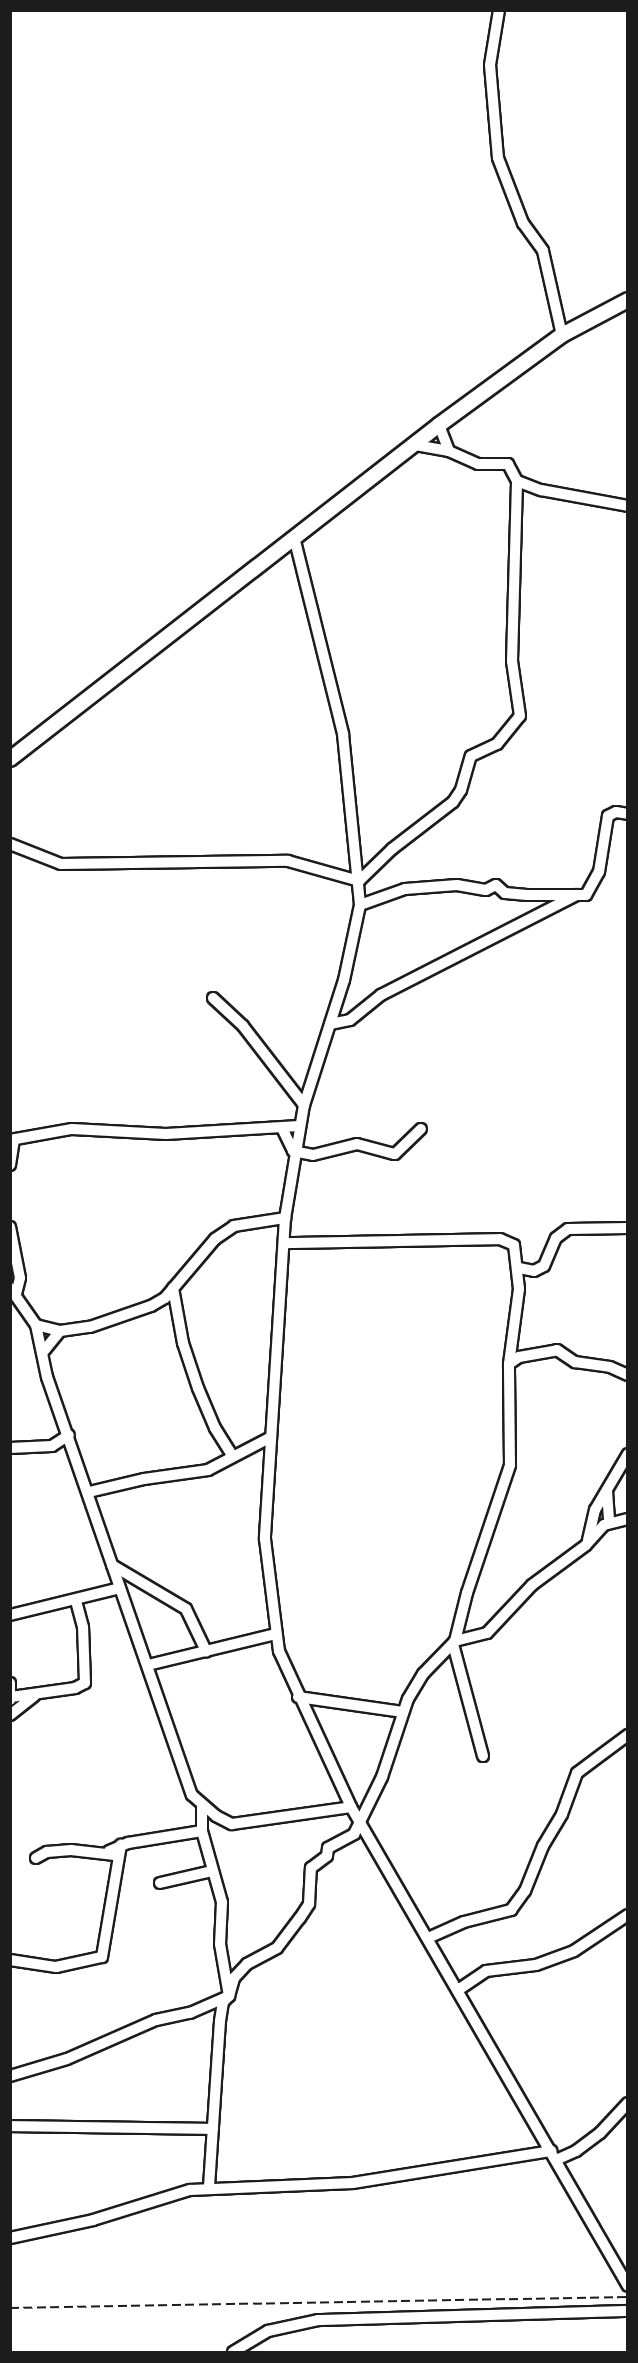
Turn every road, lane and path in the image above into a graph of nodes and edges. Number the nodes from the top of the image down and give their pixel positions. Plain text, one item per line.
1 (499, 10) edge
2 (627, 300) edge
3 (562, 335) junction
4 (439, 425) junction
5 (416, 444) junction
6 (448, 450) junction
7 (516, 481) junction
8 (627, 506) edge
9 (294, 537) junction
10 (10, 759) edge
11 (627, 814) edge
12 (10, 844) edge
13 (359, 881) junction
14 (576, 895) junction
15 (360, 905) junction
16 (213, 998) dead end
17 (330, 1024) junction
18 (304, 1105) junction
19 (299, 1126) junction
20 (282, 1128) junction
21 (421, 1129) dead end
22 (12, 1140) edge
23 (293, 1152) junction
24 (10, 1165) edge
25 (285, 1218) junction
26 (10, 1227) edge
27 (627, 1228) edge
28 (285, 1243) junction
29 (519, 1268) junction
30 (173, 1288) junction
31 (13, 1291) edge
32 (36, 1325) junction
33 (60, 1331) junction
34 (43, 1352) junction
35 (513, 1358) junction
36 (627, 1376) edge
37 (69, 1435) junction
38 (271, 1437) junction
39 (10, 1448) edge
40 (627, 1454) edge
41 (232, 1455) junction
42 (608, 1488) junction
43 (89, 1492) junction
44 (627, 1519) edge
45 (609, 1522) junction
46 (587, 1543) junction
47 (112, 1565) junction
48 (120, 1588) junction
49 (76, 1600) junction
50 (10, 1615) edge
51 (276, 1634) junction
52 (454, 1643) junction
53 (206, 1651) junction
54 (148, 1665) junction
55 (10, 1683) edge
56 (34, 1696) junction
57 (298, 1697) junction
58 (11, 1699) edge
59 (403, 1712) junction
60 (10, 1715) edge
61 (627, 1735) edge
62 (483, 1756) dead end
63 (202, 1806) junction
64 (351, 1807) junction
65 (360, 1824) junction
66 (202, 1832) junction
67 (114, 1854) junction
68 (36, 1858) dead end
69 (212, 1871) junction
70 (160, 1883) dead end
71 (627, 1915) edge
72 (428, 1938) junction
73 (10, 1960) edge
74 (458, 1990) junction
75 (229, 1996) junction
76 (10, 2076) edge
77 (627, 2103) edge
78 (10, 2126) edge
79 (213, 2129) junction
80 (554, 2156) junction
81 (209, 2188) junction
82 (10, 2238) edge
83 (627, 2286) edge
84 (627, 2311) edge
85 (233, 2352) edge

1 - 3 street
2 - 3 main road
3 - 4 main road
4 - 5 main road
4 - 6 street
5 - 6 street
5 - 9 main road
6 - 7 street
7 - 8 street
7 - 13 street
9 - 10 main road
9 - 13 street
11 - 14 street
12 - 13 street
13 - 15 street
14 - 15 street
14 - 17 street
15 - 17 street
16 - 18 street
17 - 18 street
18 - 19 street
19 - 20 street
19 - 23 street
20 - 22 street
20 - 23 street
21 - 23 street
22 - 24 street
23 - 25 street
25 - 28 street
25 - 30 street
26 - 31 street
27 - 29 street
28 - 29 street
28 - 38 street
29 - 35 street
30 - 33 street
30 - 41 street
31 - 32 street
32 - 33 street
32 - 34 street
33 - 34 street
34 - 37 street
35 - 36 street
35 - 52 street
37 - 39 street
37 - 43 street
38 - 41 street
38 - 51 street
40 - 42 street
41 - 43 street
42 - 45 street
42 - 46 street
43 - 47 street
44 - 45 street
45 - 46 street
46 - 52 street
47 - 48 street
47 - 53 street
48 - 49 street
48 - 54 street
49 - 50 street
49 - 56 street
51 - 53 street
51 - 57 street
52 - 59 street
52 - 62 street
53 - 54 street
54 - 63 street
55 - 58 street
56 - 58 street
56 - 60 street
57 - 59 street
57 - 64 street
59 - 65 street
61 - 72 street
63 - 64 street
63 - 66 street
64 - 65 street
65 - 72 street
65 - 75 street
66 - 67 street
66 - 69 street
67 - 68 street
67 - 73 street
69 - 70 street
69 - 75 street
71 - 74 street
72 - 74 street
74 - 80 street
75 - 76 street
75 - 79 street
77 - 80 street
78 - 79 street
79 - 81 street
80 - 81 street
80 - 83 street
81 - 82 street
84 - 85 street

